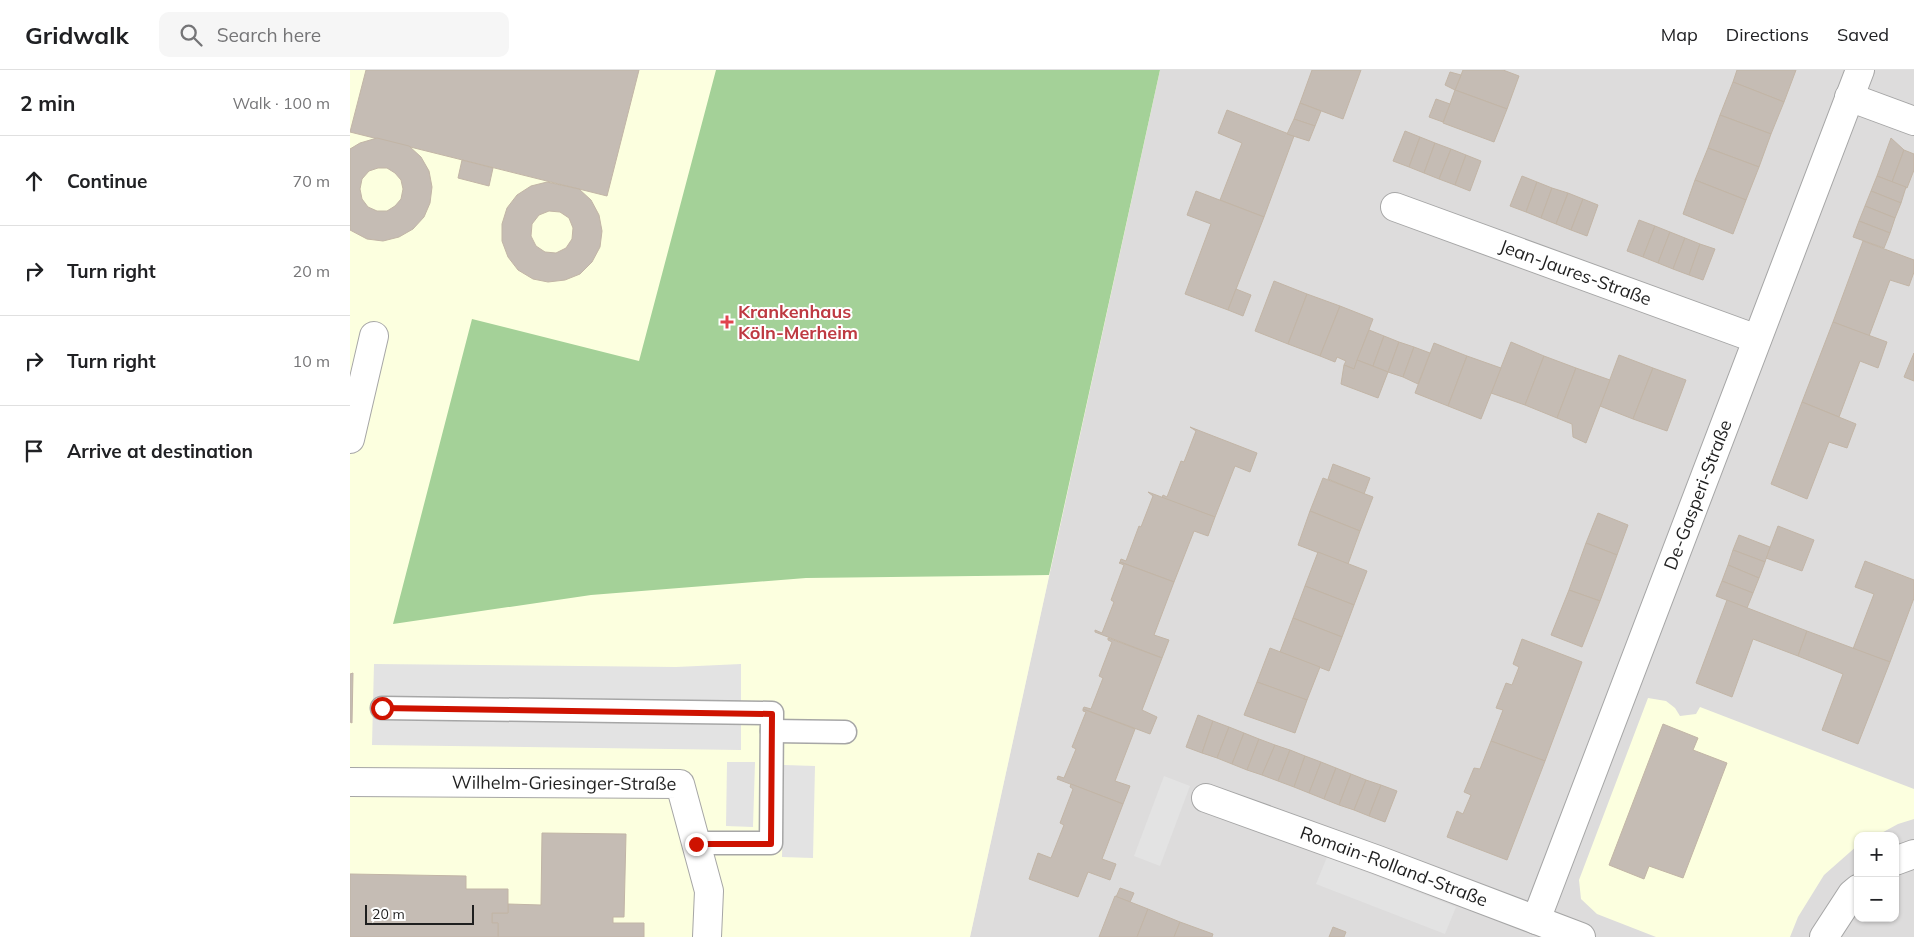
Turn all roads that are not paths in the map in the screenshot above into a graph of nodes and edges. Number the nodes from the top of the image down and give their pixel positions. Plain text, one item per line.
1 (1860, 70) edge
2 (1849, 97) junction
3 (1914, 121) edge
4 (1395, 207) dead end
5 (374, 336) dead end
6 (1757, 339) junction
7 (350, 439) edge
8 (382, 708) dead end
9 (772, 731) junction
10 (845, 732) dead end
11 (350, 782) edge
12 (1206, 798) dead end
13 (696, 844) junction
14 (1914, 854) edge
15 (1899, 860) edge
16 (1854, 892) edge
17 (1536, 920) junction
18 (707, 937) edge
19 (1581, 937) edge
20 (1824, 937) edge

1 - 2 street, De-Gasperi-Straße
2 - 3 street
2 - 6 street, De-Gasperi-Straße
4 - 6 street, Jean-Jaures-Straße
5 - 7 street
6 - 17 street, De-Gasperi-Straße
8 - 9 lane
9 - 10 lane
9 - 13 lane
11 - 13 street, Wilhelm-Griesinger-Straße
12 - 17 street, Romain-Rolland-Straße
13 - 18 street, Wilhelm-Griesinger-Straße
14 - 15 street
16 - 20 street
17 - 19 street, Romain-Rolland-Straße

